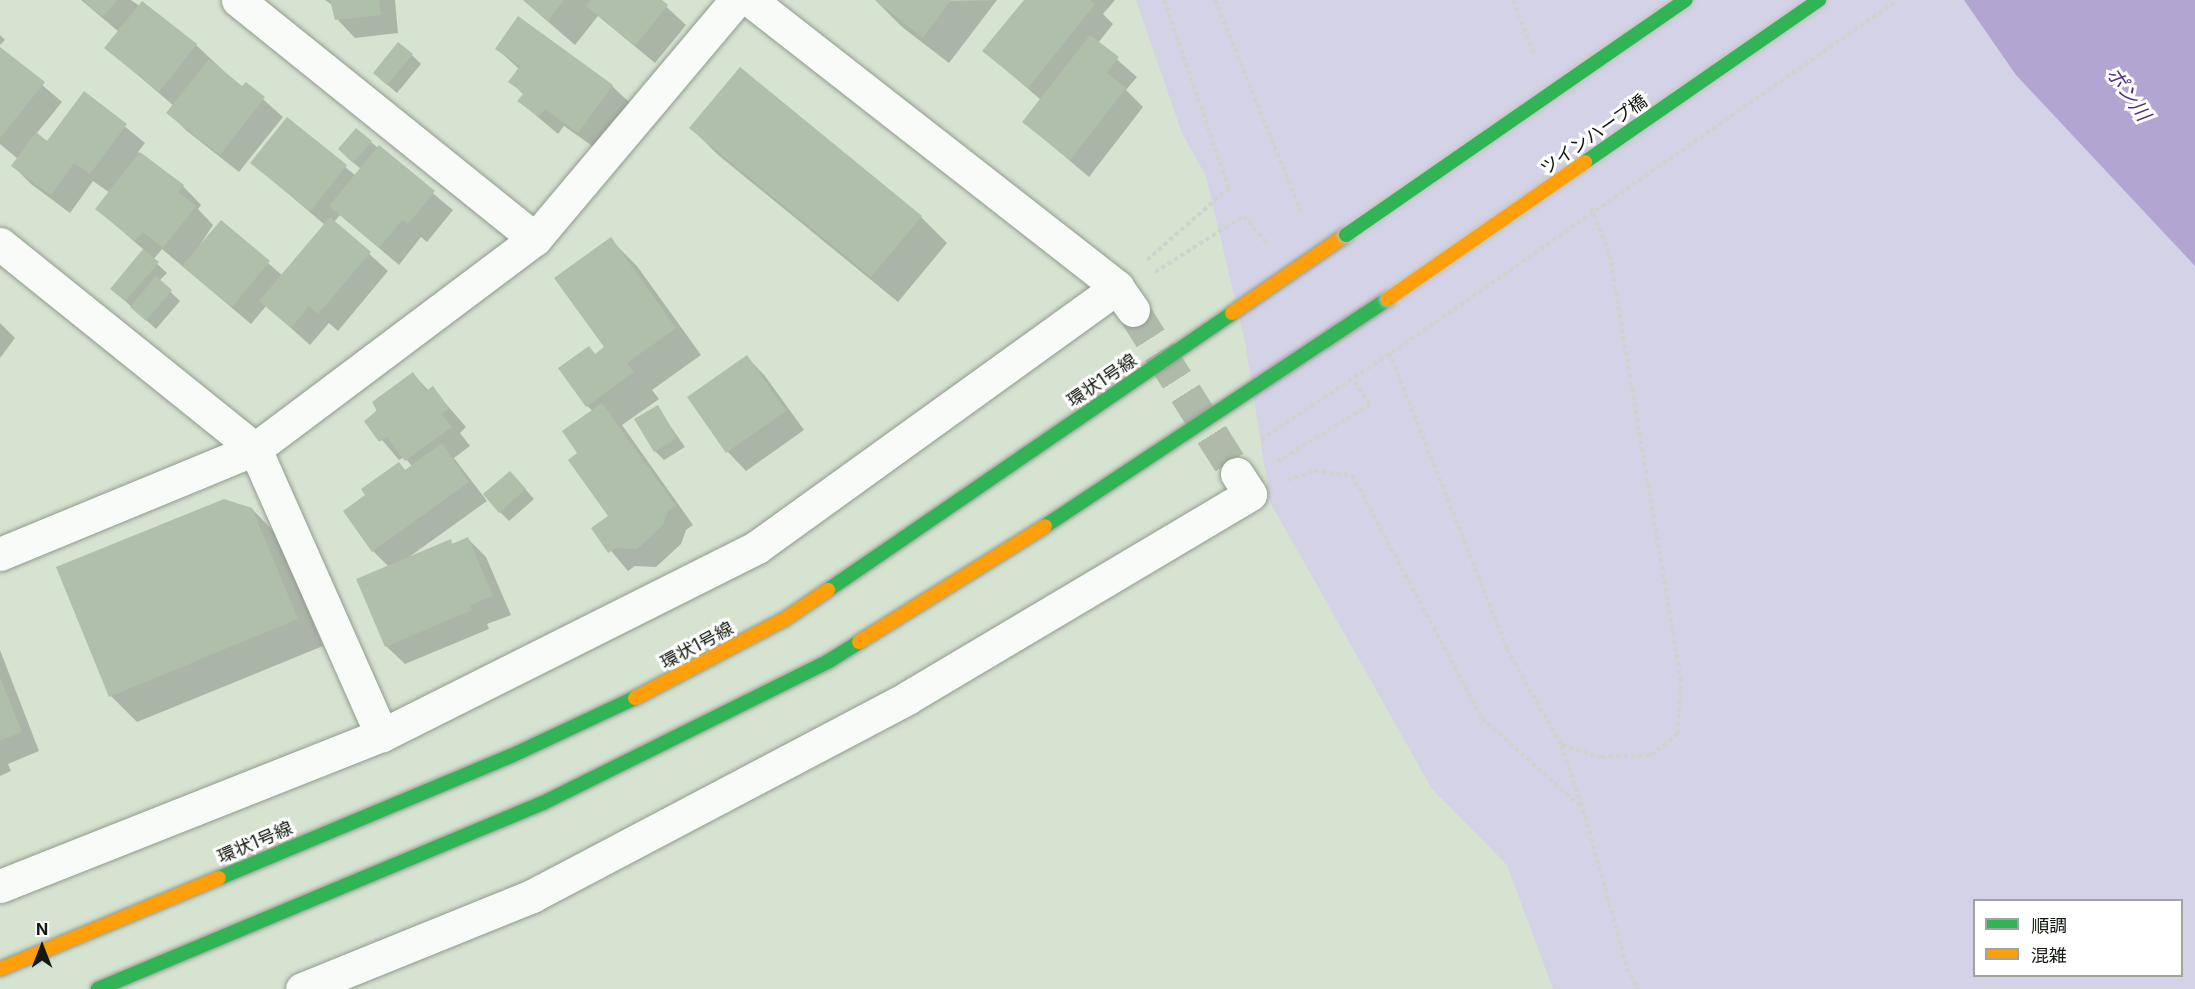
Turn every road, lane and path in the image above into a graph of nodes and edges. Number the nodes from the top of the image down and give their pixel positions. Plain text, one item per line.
1 (238, 0) edge
2 (736, 0) edge
3 (750, 0) edge
4 (1164, 0) edge
5 (1215, 0) edge
6 (1513, 0) edge
7 (1686, 0) edge
8 (1819, 0) edge
9 (1898, 0) edge
10 (1538, 66) dead end
11 (1588, 198) dead end
12 (1304, 217) dead end
13 (536, 239) junction
14 (1266, 243) dead end
15 (0, 244) edge
16 (1124, 297) junction
17 (1417, 335) dead end
18 (1390, 353) dead end
19 (1353, 380) dead end
20 (255, 450) junction
21 (1243, 484) junction
22 (0, 554) edge
23 (382, 735) junction
24 (1561, 745) junction
25 (1583, 809) junction
26 (0, 886) edge
27 (0, 969) edge
28 (98, 989) edge
29 (302, 989) edge
30 (1638, 989) edge

1 - 13 street
2 - 13 street
3 - 16 street
4 - 16 path
5 - 12 path
6 - 10 path
7 - 27 main road, 環状1号線, bridge
8 - 28 main road, ツインハープ橋, bridge
9 - 17 path, bridge
11 - 24 path
13 - 20 street
14 - 16 path
15 - 20 street
16 - 23 street
18 - 24 path
19 - 21 path
20 - 22 street
20 - 23 street
21 - 25 path
21 - 29 street
23 - 26 street
24 - 25 path
25 - 30 path

